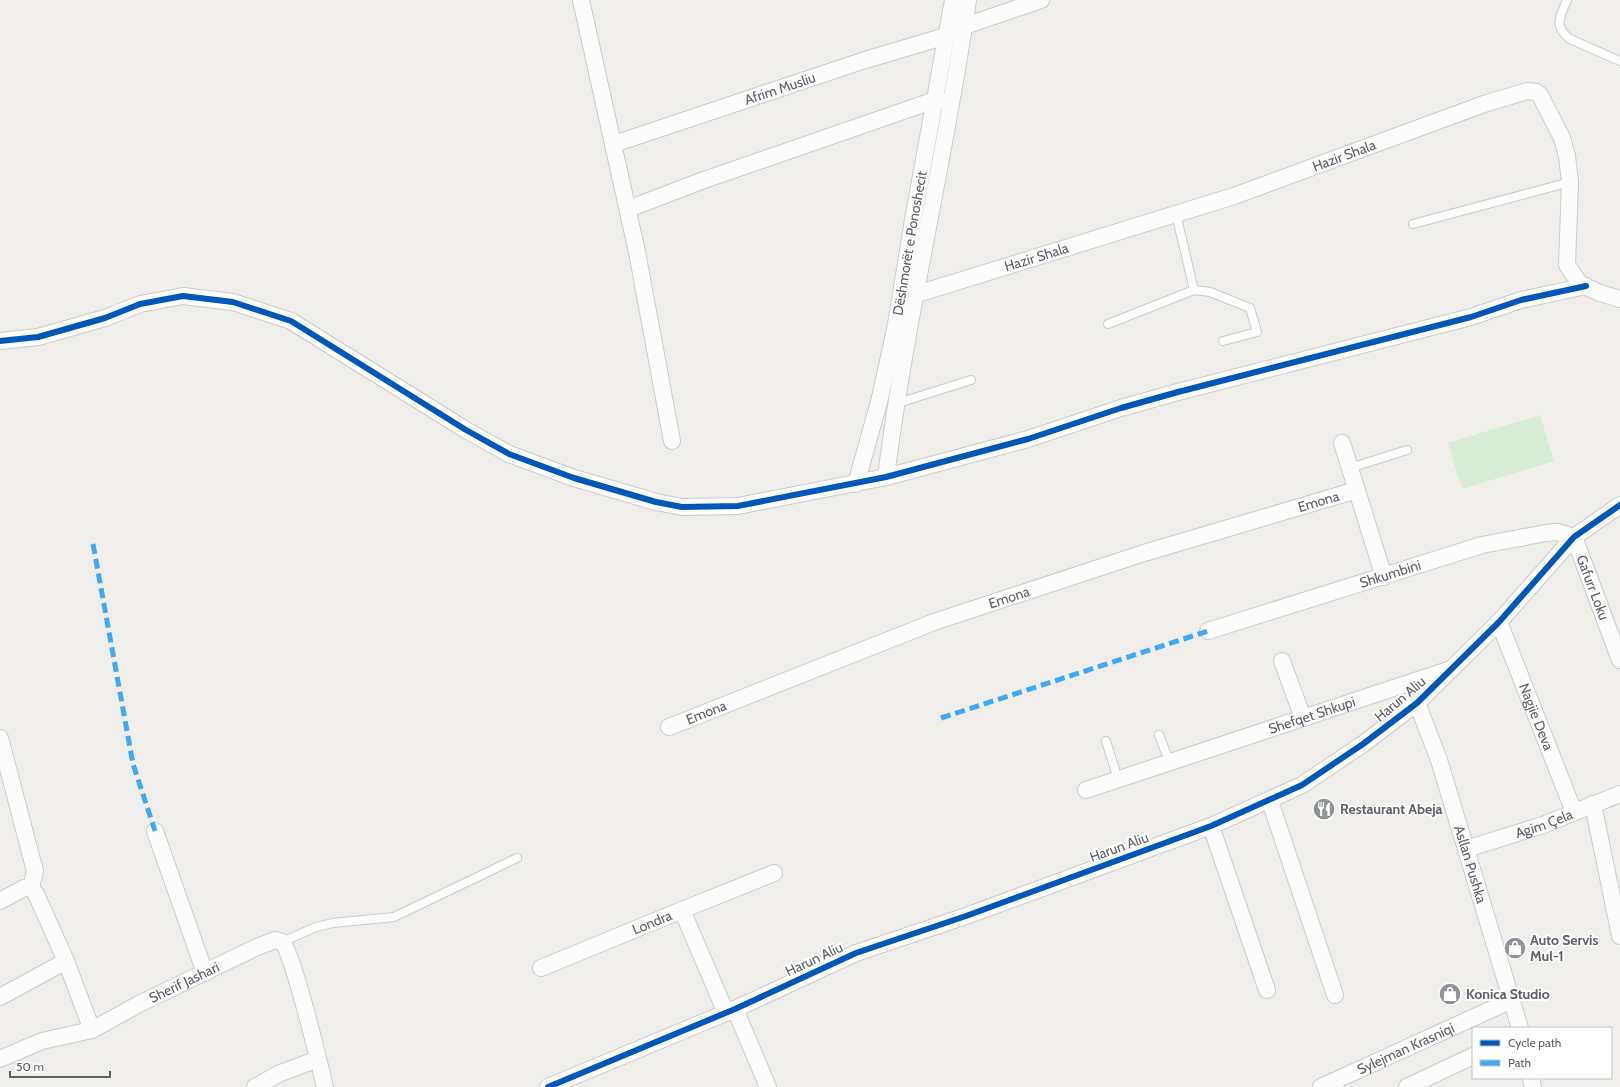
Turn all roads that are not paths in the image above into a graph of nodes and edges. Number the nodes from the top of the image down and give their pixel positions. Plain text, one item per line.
1 (581, 0) edge
2 (953, 0) edge
3 (968, 0) edge
4 (1042, 0) edge
5 (1566, 0) edge
6 (964, 26) junction
7 (947, 34) junction
8 (1620, 61) edge
9 (935, 100) junction
10 (951, 101) junction
11 (614, 144) junction
12 (1570, 182) junction
13 (628, 209) junction
14 (1176, 214) junction
15 (1413, 224) dead end
16 (1586, 286) junction
17 (1194, 290) junction
18 (916, 294) junction
19 (1620, 299) edge
20 (1108, 324) dead end
21 (0, 341) edge
22 (1224, 341) dead end
23 (897, 355) junction
24 (970, 380) dead end
25 (895, 404) junction
26 (672, 441) dead end
27 (1342, 442) dead end
28 (1408, 450) dead end
29 (1350, 468) junction
30 (886, 477) junction
31 (856, 484) junction
32 (1356, 490) junction
33 (1620, 504) edge
34 (1574, 537) junction
35 (1384, 577) junction
36 (1499, 622) junction
37 (1208, 631) dead end
38 (1620, 660) edge
39 (1282, 661) dead end
40 (1454, 669) junction
41 (1417, 703) junction
42 (1303, 718) junction
43 (669, 727) dead end
44 (1159, 735) dead end
45 (0, 738) edge
46 (1106, 741) dead end
47 (1170, 763) junction
48 (1118, 779) junction
49 (1086, 790) dead end
50 (1620, 794) edge
51 (1270, 801) junction
52 (1593, 804) junction
53 (1574, 812) junction
54 (1211, 826) junction
55 (155, 831) dead end
56 (1466, 849) junction
57 (517, 858) dead end
58 (774, 873) dead end
59 (31, 888) junction
60 (0, 901) edge
61 (682, 910) junction
62 (1620, 936) edge
63 (282, 942) junction
64 (66, 961) junction
65 (541, 968) dead end
66 (205, 973) junction
67 (1267, 990) dead end
68 (1335, 995) dead end
69 (0, 997) edge
70 (1512, 1000) junction
71 (731, 1011) junction
72 (1520, 1027) edge
73 (92, 1030) junction
74 (1472, 1056) edge
75 (0, 1059) edge
76 (318, 1059) junction
77 (255, 1087) edge
78 (325, 1087) edge
79 (548, 1087) edge
80 (768, 1087) edge
81 (1321, 1087) edge
82 (1407, 1087) edge

1 - 11 street
2 - 7 street, Dëshmorët e Ponoshecit
3 - 6 street, Dëshmorët e Ponoshecit
4 - 6 street, Afrim Musliu
5 - 8 lane
6 - 7 street, Afrim Musliu
6 - 10 street, Dëshmorët e Ponoshecit
7 - 9 street, Dëshmorët e Ponoshecit
7 - 11 street, Afrim Musliu
9 - 10 street
9 - 13 street
9 - 23 street, Dëshmorët e Ponoshecit
10 - 18 street, Dëshmorët e Ponoshecit
11 - 13 street
12 - 14 street, Hazir Shala
12 - 15 lane
12 - 16 street, Hazir Shala
13 - 26 street
14 - 17 lane
14 - 18 street, Hazir Shala
16 - 19 street, Hazir Shala
16 - 30 street
17 - 20 lane
17 - 22 lane
18 - 23 street, Dëshmorët e Ponoshecit
21 - 31 street
23 - 25 street, Dëshmorët e Ponoshecit
23 - 31 street, Dëshmorët e Ponoshecit
24 - 25 lane
25 - 30 street, Dëshmorët e Ponoshecit
27 - 29 street, Emona
28 - 29 lane
29 - 32 street, Emona
30 - 31 street
32 - 35 street, Emona
32 - 43 street, Emona
33 - 34 street, Harun Aliu
34 - 35 street, Shkumbini
34 - 36 street, Harun Aliu
34 - 38 street, Gafurr Loku
35 - 37 street, Shkumbini
36 - 40 street, Harun Aliu
36 - 53 street, Nagjie Deva
39 - 42 street
40 - 41 street, Harun Aliu
40 - 42 street, Shefqet Shkupi
41 - 51 street, Harun Aliu
41 - 56 street, Asllan Pushka
42 - 47 street, Shefqet Shkupi
44 - 47 lane
45 - 59 street
46 - 48 lane
47 - 48 street, Shefqet Shkupi
48 - 49 street, Shefqet Shkupi
50 - 52 street, Agim Çela
51 - 54 street, Harun Aliu
51 - 68 street
52 - 53 street, Agim Çela
52 - 62 street
53 - 56 street, Agim Çela
54 - 67 street
54 - 71 street, Harun Aliu
55 - 66 street
56 - 70 street, Asllan Pushka
57 - 63 lane
58 - 61 street
59 - 60 street
59 - 64 street
61 - 65 street, Londra
61 - 71 street, Londra
63 - 66 street, Sherif Jashari
63 - 76 street
64 - 69 street
64 - 73 street
66 - 73 street, Sherif Jashari
70 - 72 street, Asllan Pushka
70 - 81 street, Sylejman Krasniqi
71 - 79 street, Harun Aliu
71 - 80 street
73 - 75 street, Sherif Jashari
74 - 82 street
76 - 77 street
76 - 78 street

